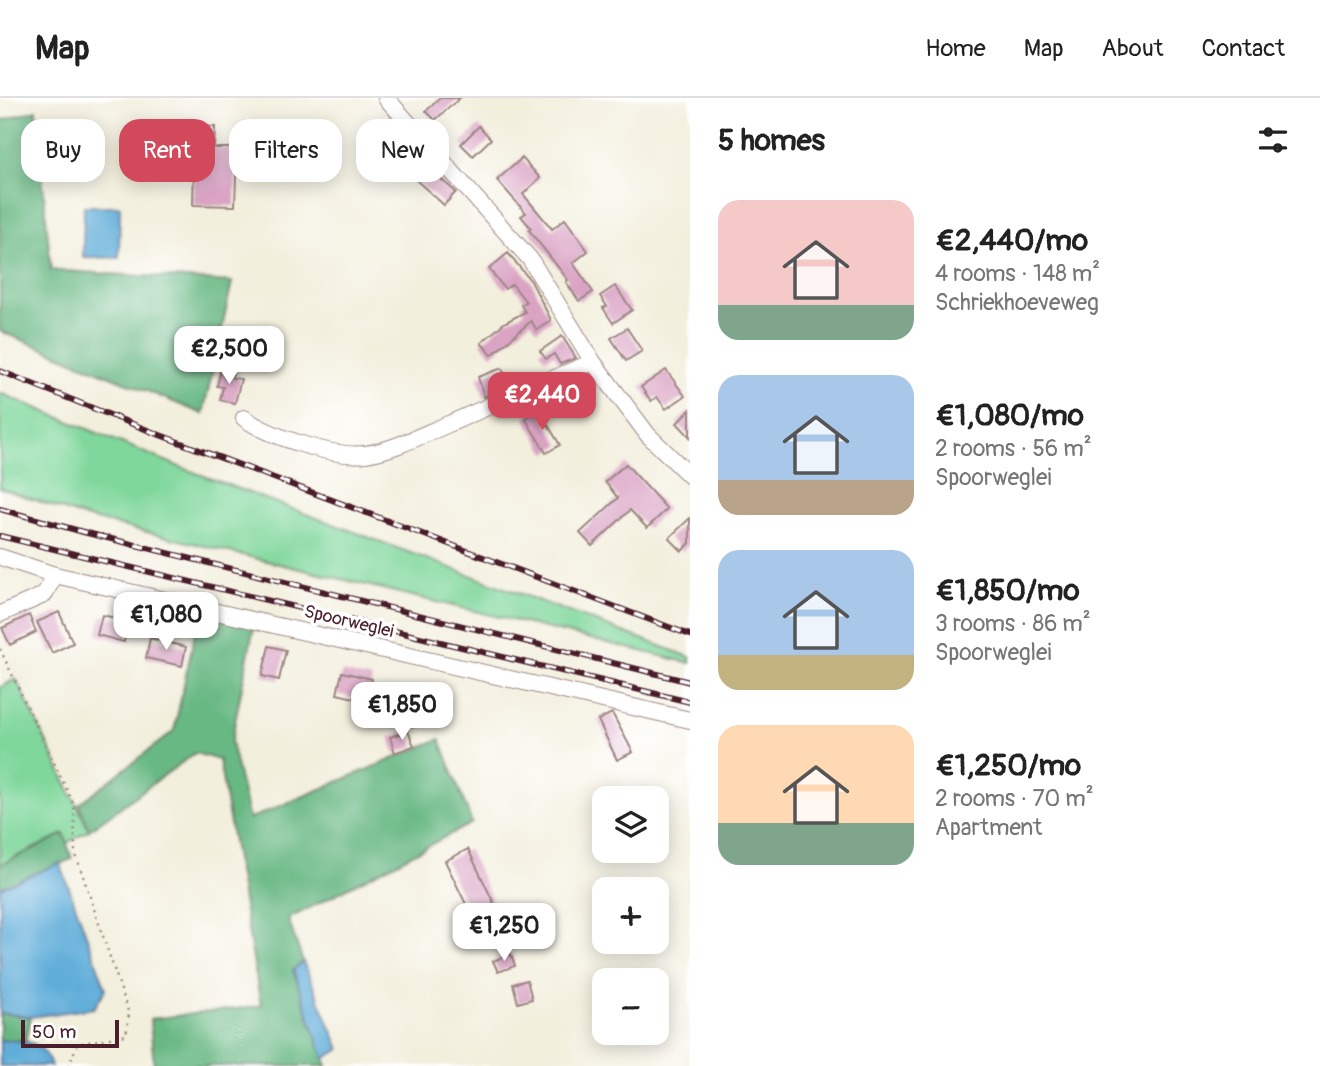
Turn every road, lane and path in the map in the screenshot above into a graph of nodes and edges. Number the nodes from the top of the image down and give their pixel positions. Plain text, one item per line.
1 (386, 98) edge
2 (593, 362) junction
3 (243, 418) dead end
4 (690, 476) edge
5 (0, 557) edge
6 (55, 575) junction
7 (0, 614) edge
8 (0, 649) edge
9 (690, 720) edge
10 (69, 1066) edge

1 - 2 street
2 - 3 street
2 - 4 street
5 - 6 street, Spoorweglei
6 - 7 street
6 - 9 street, Spoorweglei
8 - 10 path

